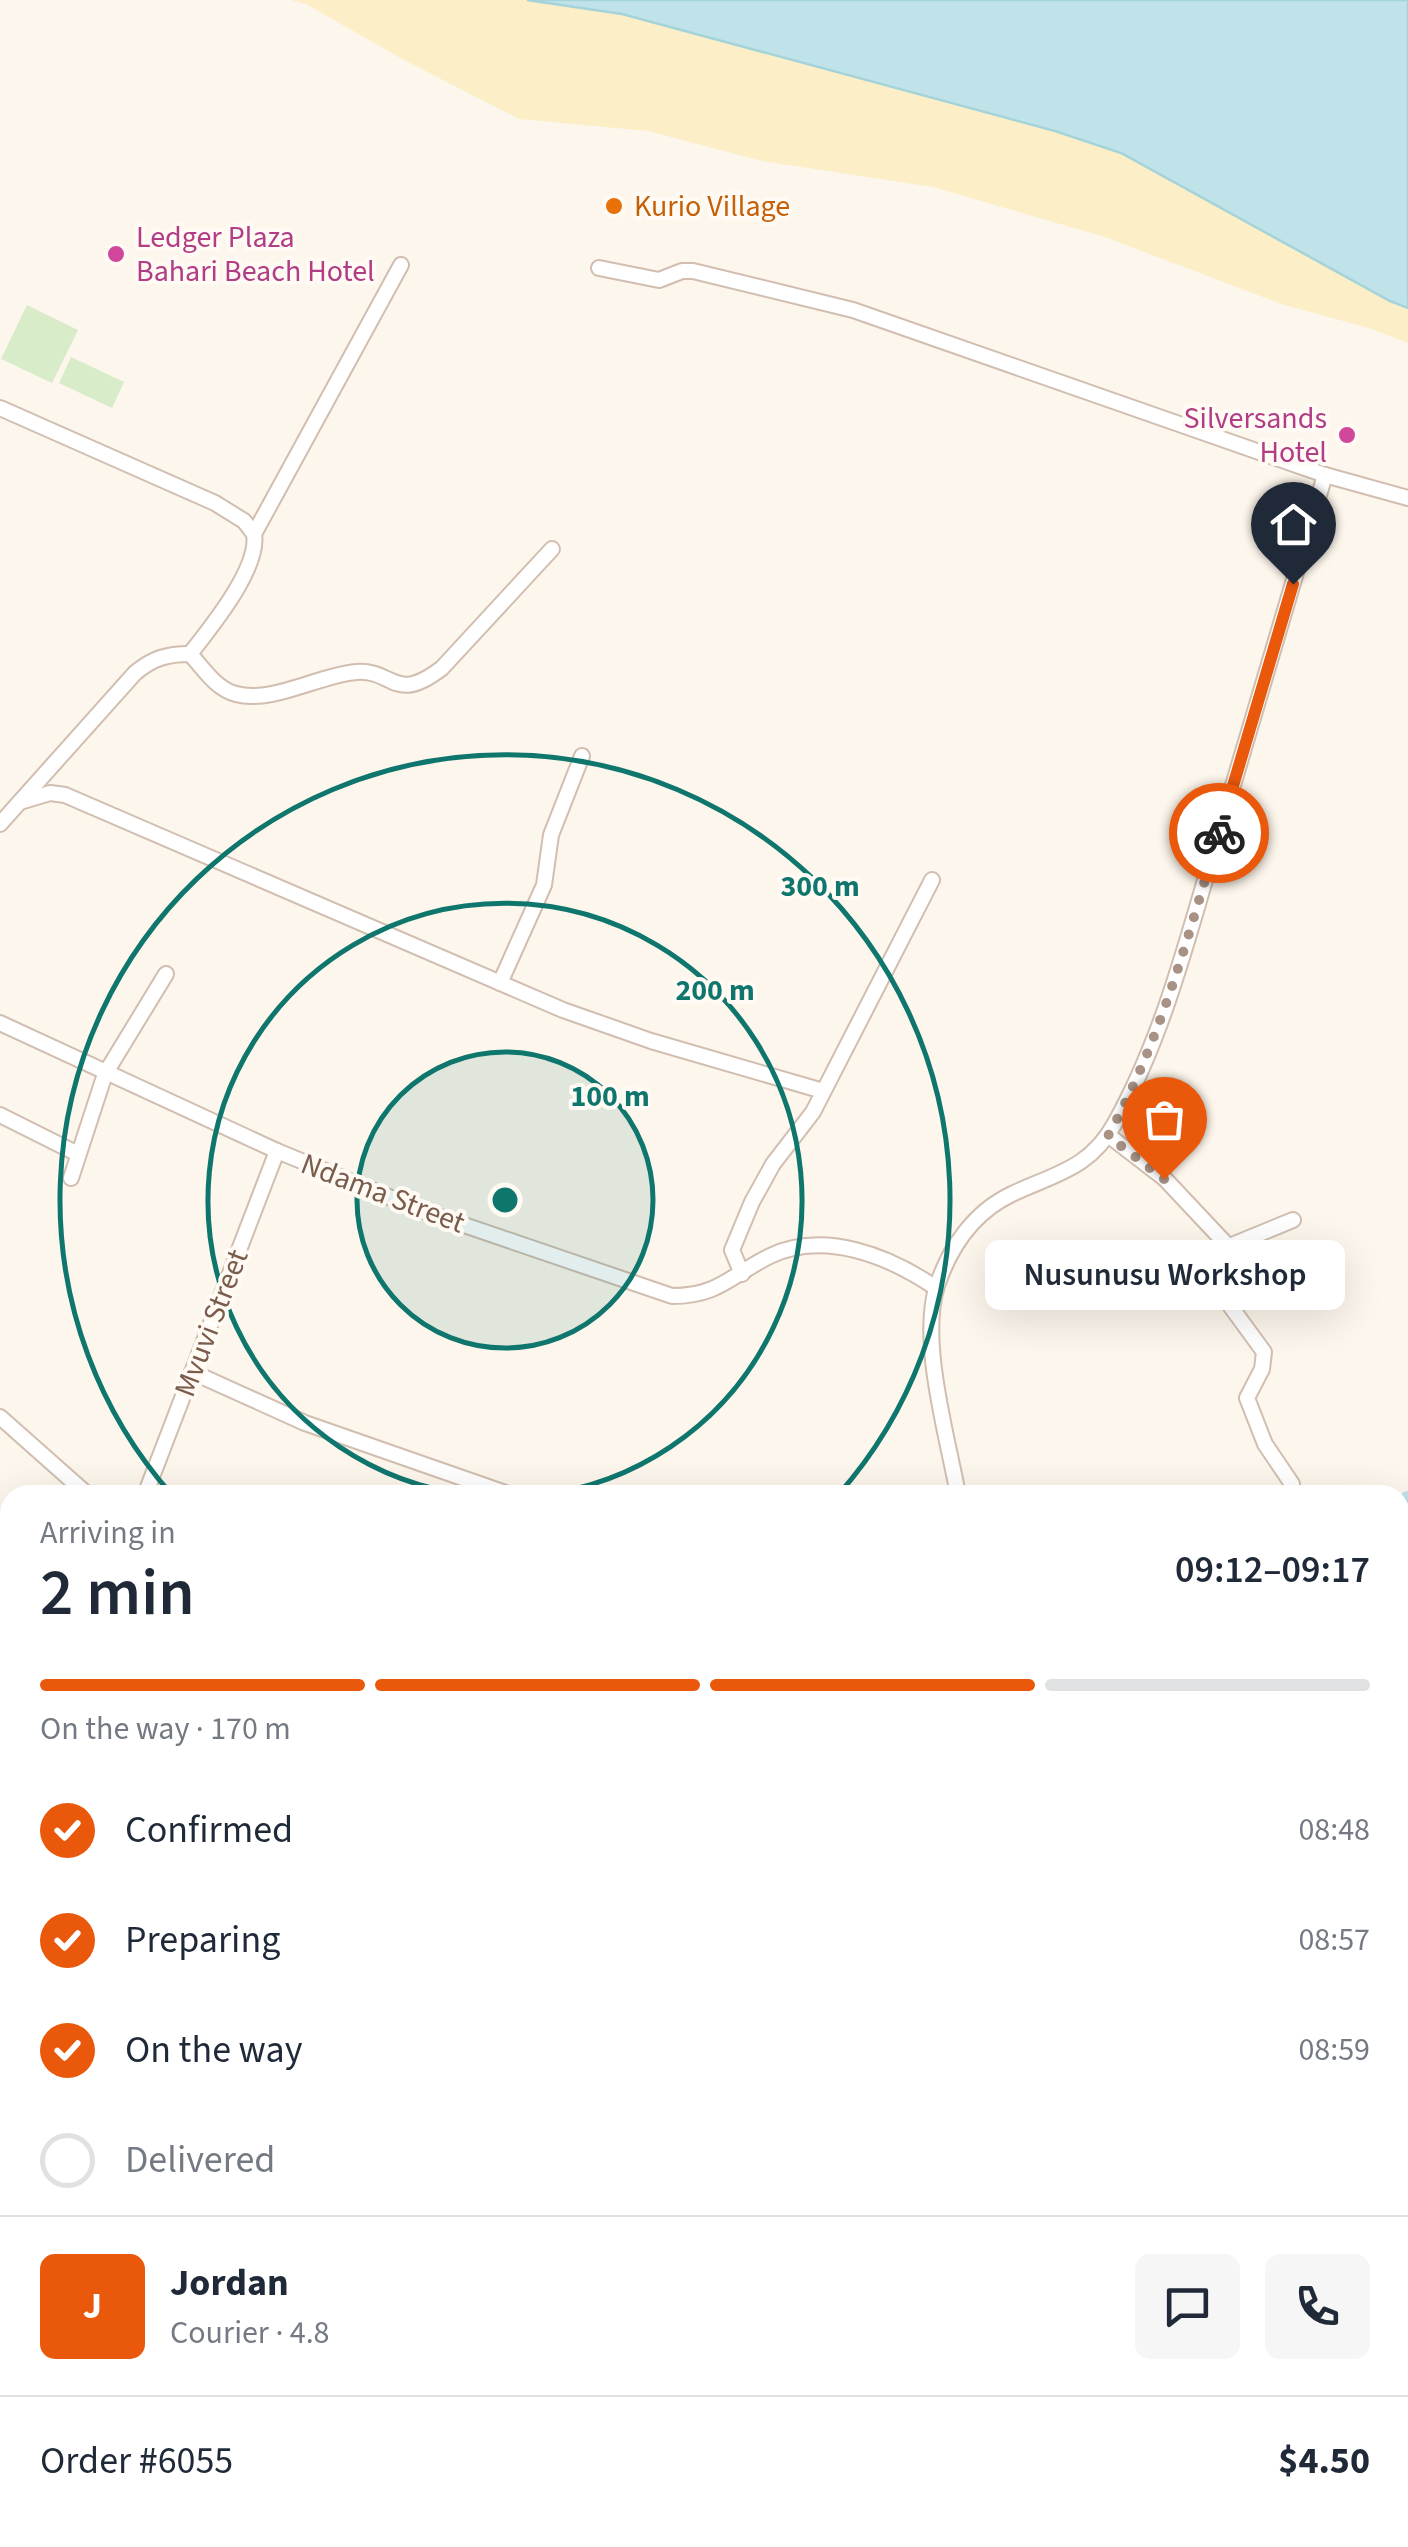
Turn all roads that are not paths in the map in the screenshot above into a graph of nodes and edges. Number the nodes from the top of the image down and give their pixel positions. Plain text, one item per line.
1 (400, 265) dead end
2 (599, 268) dead end
3 (0, 408) edge
4 (1325, 475) junction
5 (1408, 498) edge
6 (254, 534) junction
7 (552, 549) dead end
8 (190, 654) junction
9 (582, 756) dead end
10 (20, 802) junction
11 (0, 824) edge
12 (932, 880) dead end
13 (166, 974) dead end
14 (500, 983) junction
15 (0, 1022) edge
16 (105, 1074) junction
17 (823, 1091) junction
18 (0, 1115) edge
19 (1108, 1136) junction
20 (276, 1151) junction
21 (78, 1154) junction
22 (70, 1178) dead end
23 (1293, 1220) dead end
24 (1228, 1246) junction
25 (742, 1274) junction
26 (936, 1288) junction
27 (192, 1372) junction
28 (0, 1417) edge
29 (1292, 1484) dead end
30 (77, 1485) edge
31 (149, 1485) edge
32 (482, 1485) edge
33 (956, 1485) edge

1 - 6 street
2 - 4 street
3 - 6 street
4 - 5 street
4 - 19 street
6 - 8 street
7 - 8 street
8 - 10 street
9 - 14 street
10 - 11 street
10 - 14 street
12 - 17 street
13 - 16 street
14 - 17 street
15 - 16 street, Ndama Street
16 - 20 street, Ndama Street
16 - 21 street
17 - 25 street
18 - 21 street
19 - 24 street
19 - 26 street
20 - 25 street, Ndama Street
20 - 27 street, Mvuvi Street
21 - 22 street
23 - 24 street
24 - 29 street
25 - 26 street, Ndama Street
26 - 33 street
27 - 31 street, Mvuvi Street
27 - 32 street
28 - 30 street

